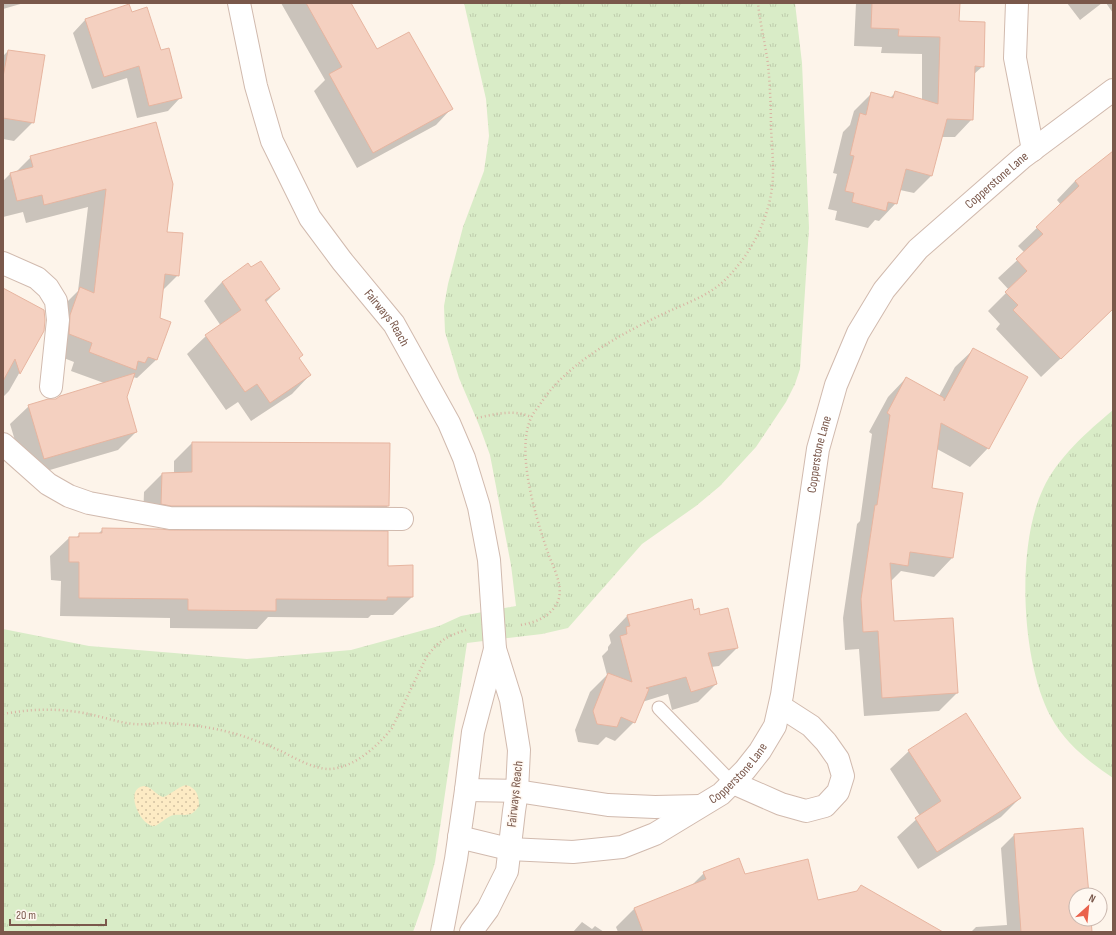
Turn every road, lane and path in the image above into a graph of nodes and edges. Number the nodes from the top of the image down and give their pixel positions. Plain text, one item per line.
1 (239, 3) edge
2 (1017, 3) edge
3 (1113, 90) edge
4 (1033, 150) junction
5 (3, 263) edge
6 (51, 388) dead end
7 (531, 417) dead end
8 (449, 423) junction
9 (3, 444) edge
10 (402, 519) dead end
11 (494, 649) junction
12 (780, 706) junction
13 (659, 708) dead end
14 (732, 782) junction
15 (466, 790) junction
16 (517, 791) junction
17 (703, 806) junction
18 (459, 837) junction
19 (509, 849) junction
20 (442, 932) edge
21 (471, 932) edge

1 - 8 street, Fairways Reach
2 - 4 street, Copperstone Lane
3 - 4 street, Copperstone Lane
4 - 12 street, Copperstone Lane
5 - 6 street
7 - 8 path
8 - 11 street, Fairways Reach
9 - 10 street
11 - 15 street, Fairways Reach
11 - 16 street, Fairways Reach
12 - 14 street, Copperstone Lane
12 - 14 street
13 - 14 lane
14 - 17 street, Copperstone Lane
15 - 16 street, Copperstone Lane
15 - 18 street, Fairways Reach
16 - 17 street, Copperstone Lane
16 - 19 street, Fairways Reach
17 - 19 street, Copperstone Lane
18 - 19 street, Copperstone Lane
18 - 20 street, Fairways Reach
19 - 21 street, Fairways Reach

